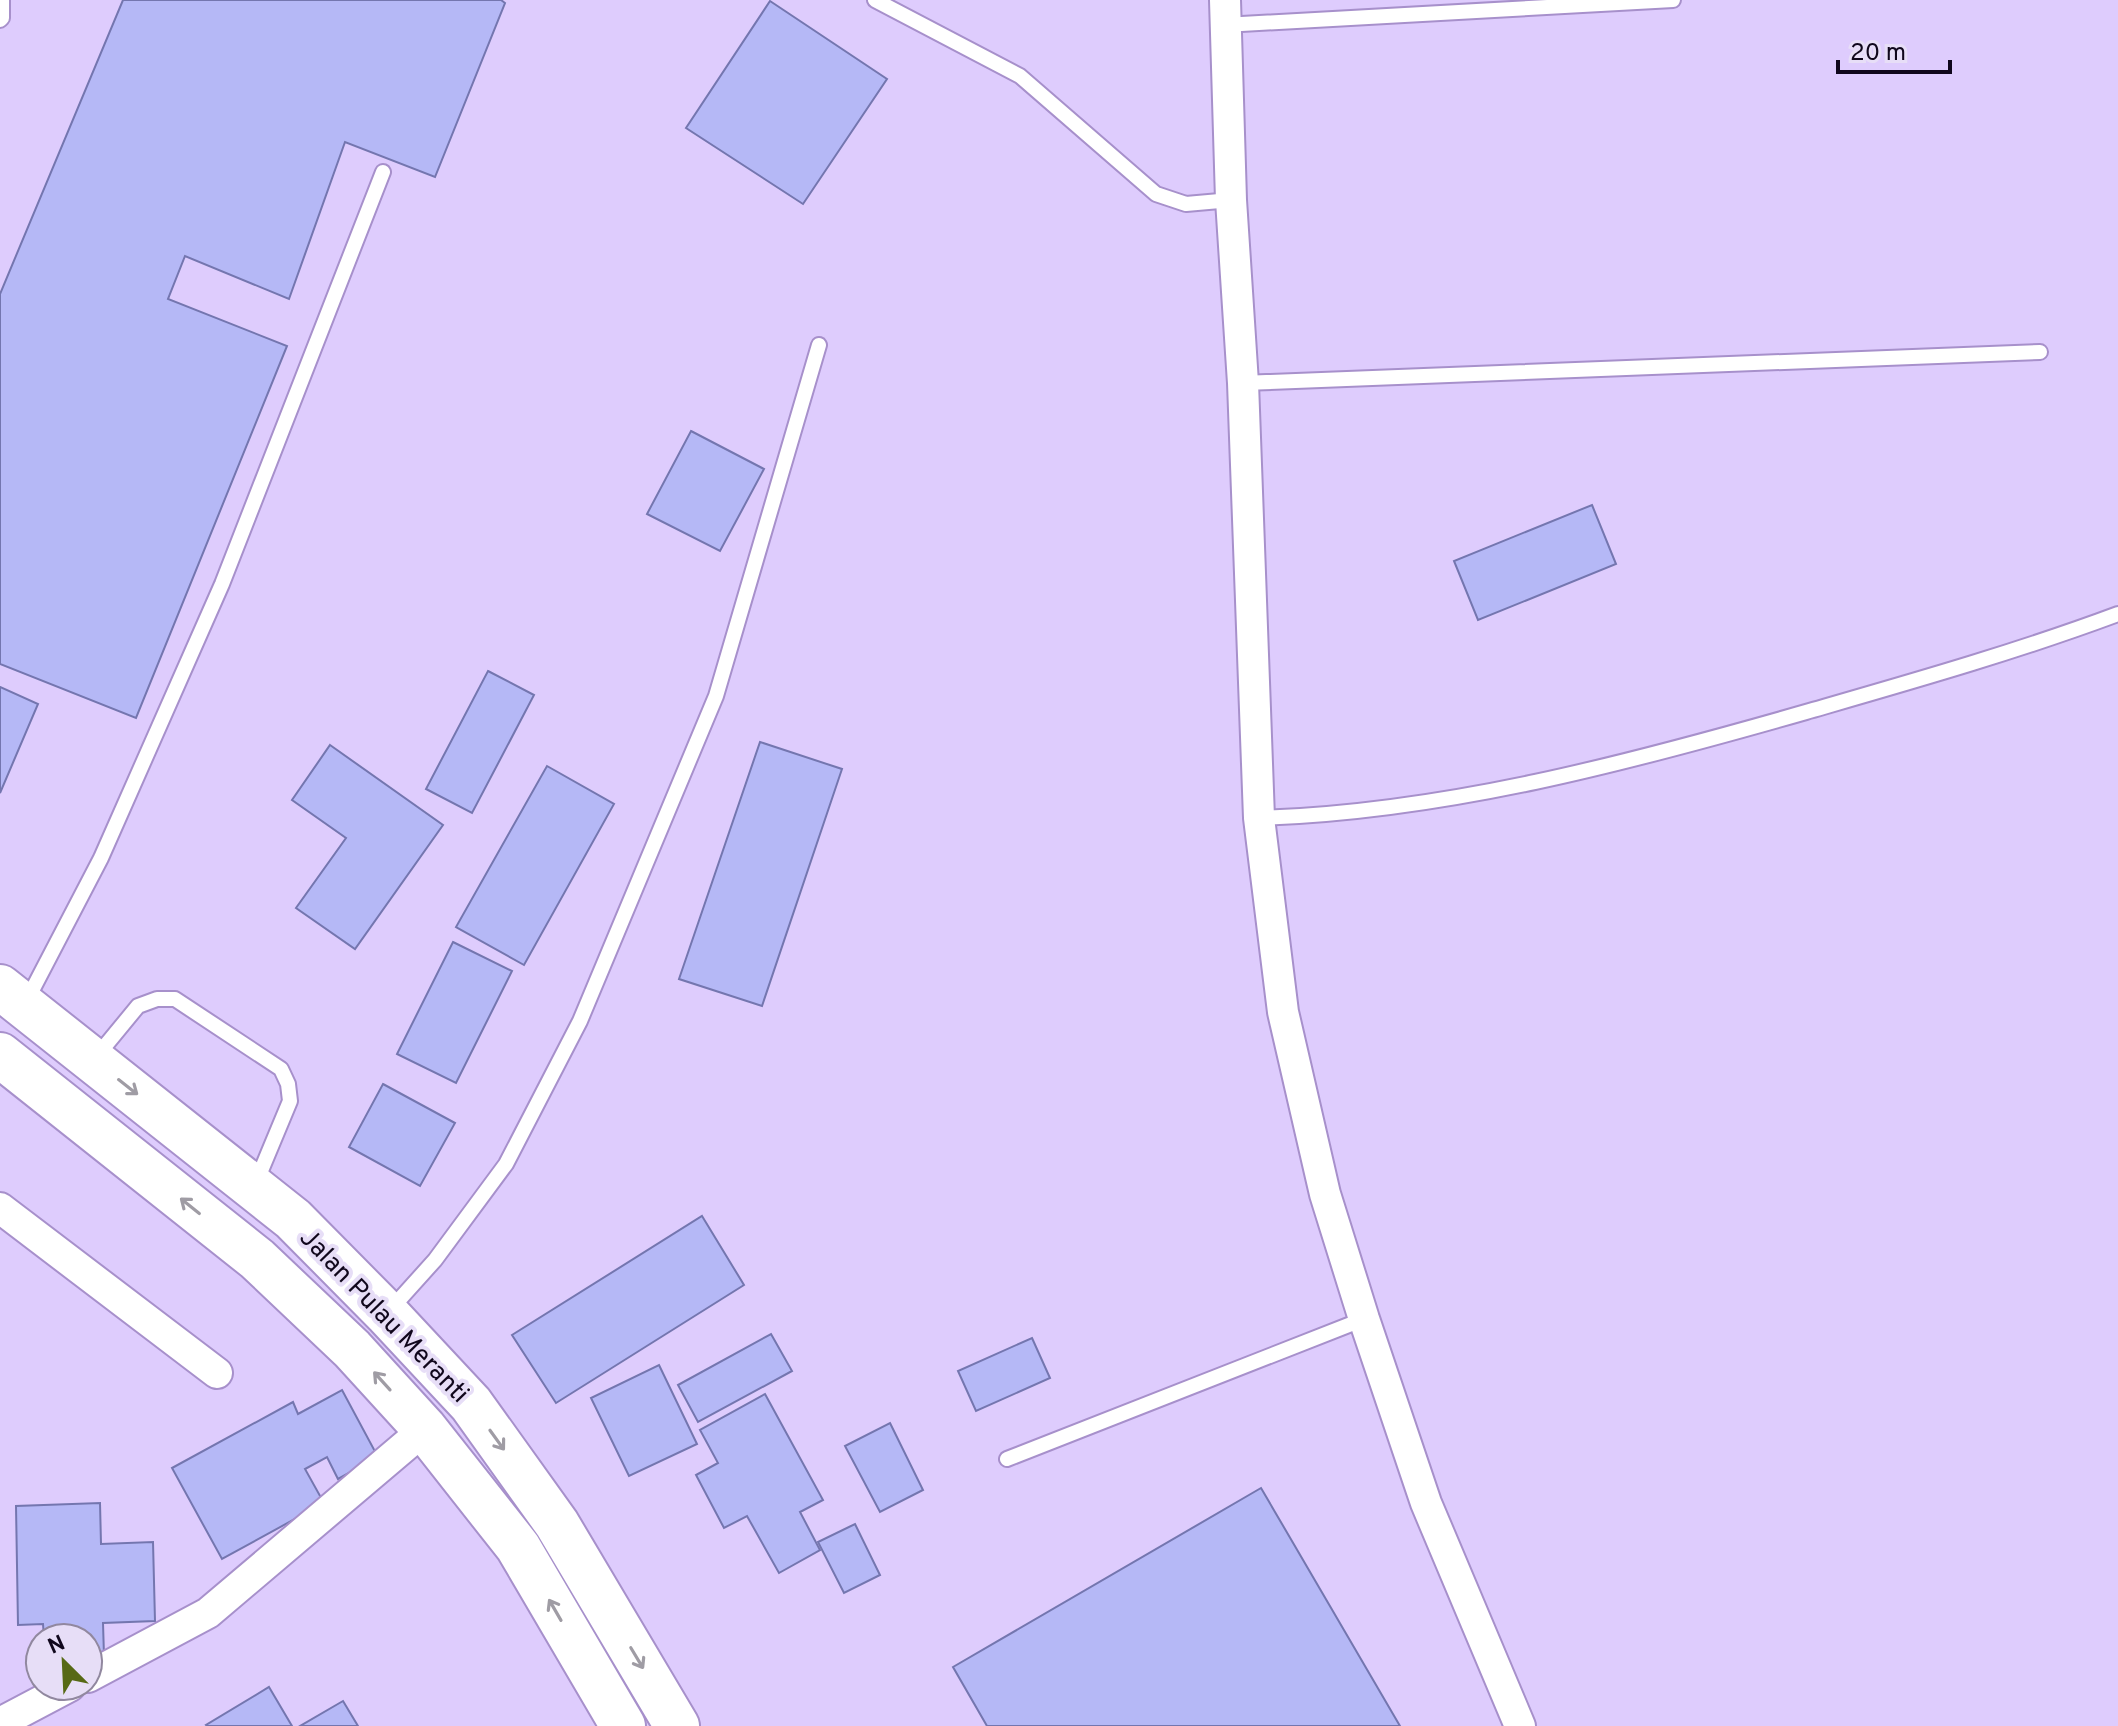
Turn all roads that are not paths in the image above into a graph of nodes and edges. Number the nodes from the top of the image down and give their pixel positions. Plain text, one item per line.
1 (2, 0) edge
2 (875, 0) edge
3 (1673, 0) edge
4 (1224, 13) edge
5 (0, 20) edge
6 (383, 172) dead end
7 (1231, 200) junction
8 (819, 345) dead end
9 (2040, 352) dead end
10 (1243, 383) junction
11 (2118, 614) edge
12 (1259, 818) junction
13 (12, 996) edge
14 (0, 1055) edge
15 (94, 1060) junction
16 (254, 1187) junction
17 (0, 1208) edge
18 (387, 1314) junction
19 (1364, 1319) junction
20 (217, 1373) dead end
21 (425, 1429) junction
22 (1007, 1459) dead end
23 (104, 1668) edge
24 (40, 1702) edge
25 (0, 1723) edge
26 (623, 1726) edge
27 (677, 1726) edge
28 (1520, 1726) edge

1 - 5 lane
2 - 7 lane
3 - 4 lane
4 - 7 street
6 - 13 lane
7 - 10 street
8 - 18 lane
9 - 10 lane
10 - 12 street
11 - 12 lane
12 - 19 street
13 - 15 main road, Jalan Pulau Meranti
21 -> 14 main road, Jalan Pulau Meranti
15 -> 16 main road, Jalan Pulau Meranti
15 - 16 lane
16 - 18 main road, Jalan Pulau Meranti
17 - 20 street
18 -> 27 main road, Jalan Pulau Meranti
19 - 22 lane
19 - 28 street
21 - 23 street
26 -> 21 main road, Jalan Pulau Meranti
24 - 25 street

